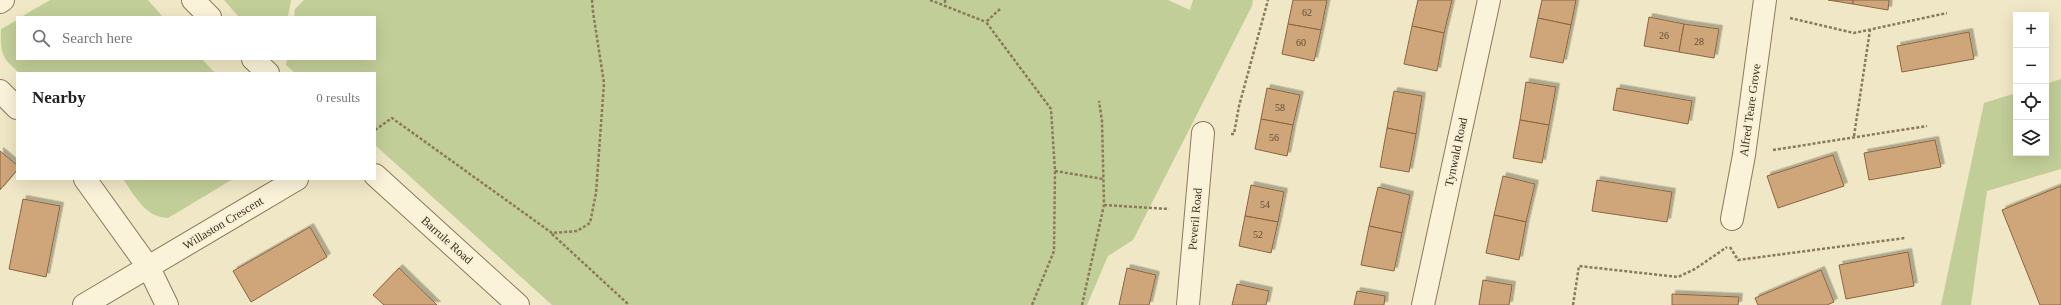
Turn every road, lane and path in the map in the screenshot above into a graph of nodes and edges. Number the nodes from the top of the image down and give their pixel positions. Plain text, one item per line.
1 (3, 0) edge
2 (193, 0) edge
3 (592, 0) edge
4 (930, 0) edge
5 (945, 0) edge
6 (1268, 0) edge
7 (1489, 0) edge
8 (0, 2) edge
9 (945, 5) junction
10 (1764, 6) edge
11 (1000, 9) dead end
12 (1947, 13) dead end
13 (209, 16) edge
14 (986, 22) junction
15 (1870, 30) junction
16 (254, 60) edge
17 (267, 72) edge
18 (0, 91) edge
19 (1099, 101) dead end
20 (16, 107) edge
21 (1927, 126) dead end
22 (376, 129) edge
23 (1203, 133) joint
24 (1854, 136) junction
25 (1744, 154) junction
26 (1055, 171) junction
27 (376, 176) edge
28 (1103, 179) junction
29 (86, 180) edge
30 (295, 180) edge
31 (1104, 205) junction
32 (1196, 210) junction
33 (1732, 219) dead end
34 (552, 233) junction
35 (1904, 238) dead end
36 (149, 268) junction
37 (84, 305) edge
38 (167, 305) edge
39 (518, 305) edge
40 (629, 305) edge
41 (1032, 305) edge
42 (1082, 305) edge
43 (1188, 305) edge
44 (1423, 305) edge
45 (1573, 305) edge

1 - 8 street
2 - 13 street
3 - 34 path
4 - 9 path
5 - 9 path
6 - 23 path
7 - 44 street, Tynwald Road
9 - 14 path
10 - 15 path
10 - 25 street, Alfred Teare Grove
11 - 14 path
12 - 15 path
14 - 26 path
15 - 24 path
16 - 17 street
18 - 20 street
19 - 28 path
21 - 24 path
22 - 34 path
23 - 32 street, Peveril Road
24 - 25 path
25 - 33 street, Alfred Teare Grove
26 - 28 path
26 - 41 path
27 - 39 street, Barrule Road
28 - 31 path
29 - 36 street
30 - 36 street, Willaston Crescent
31 - 32 path
31 - 42 path
32 - 43 street, Peveril Road
34 - 40 path
35 - 45 path
36 - 37 street, Willaston Crescent
36 - 38 street

